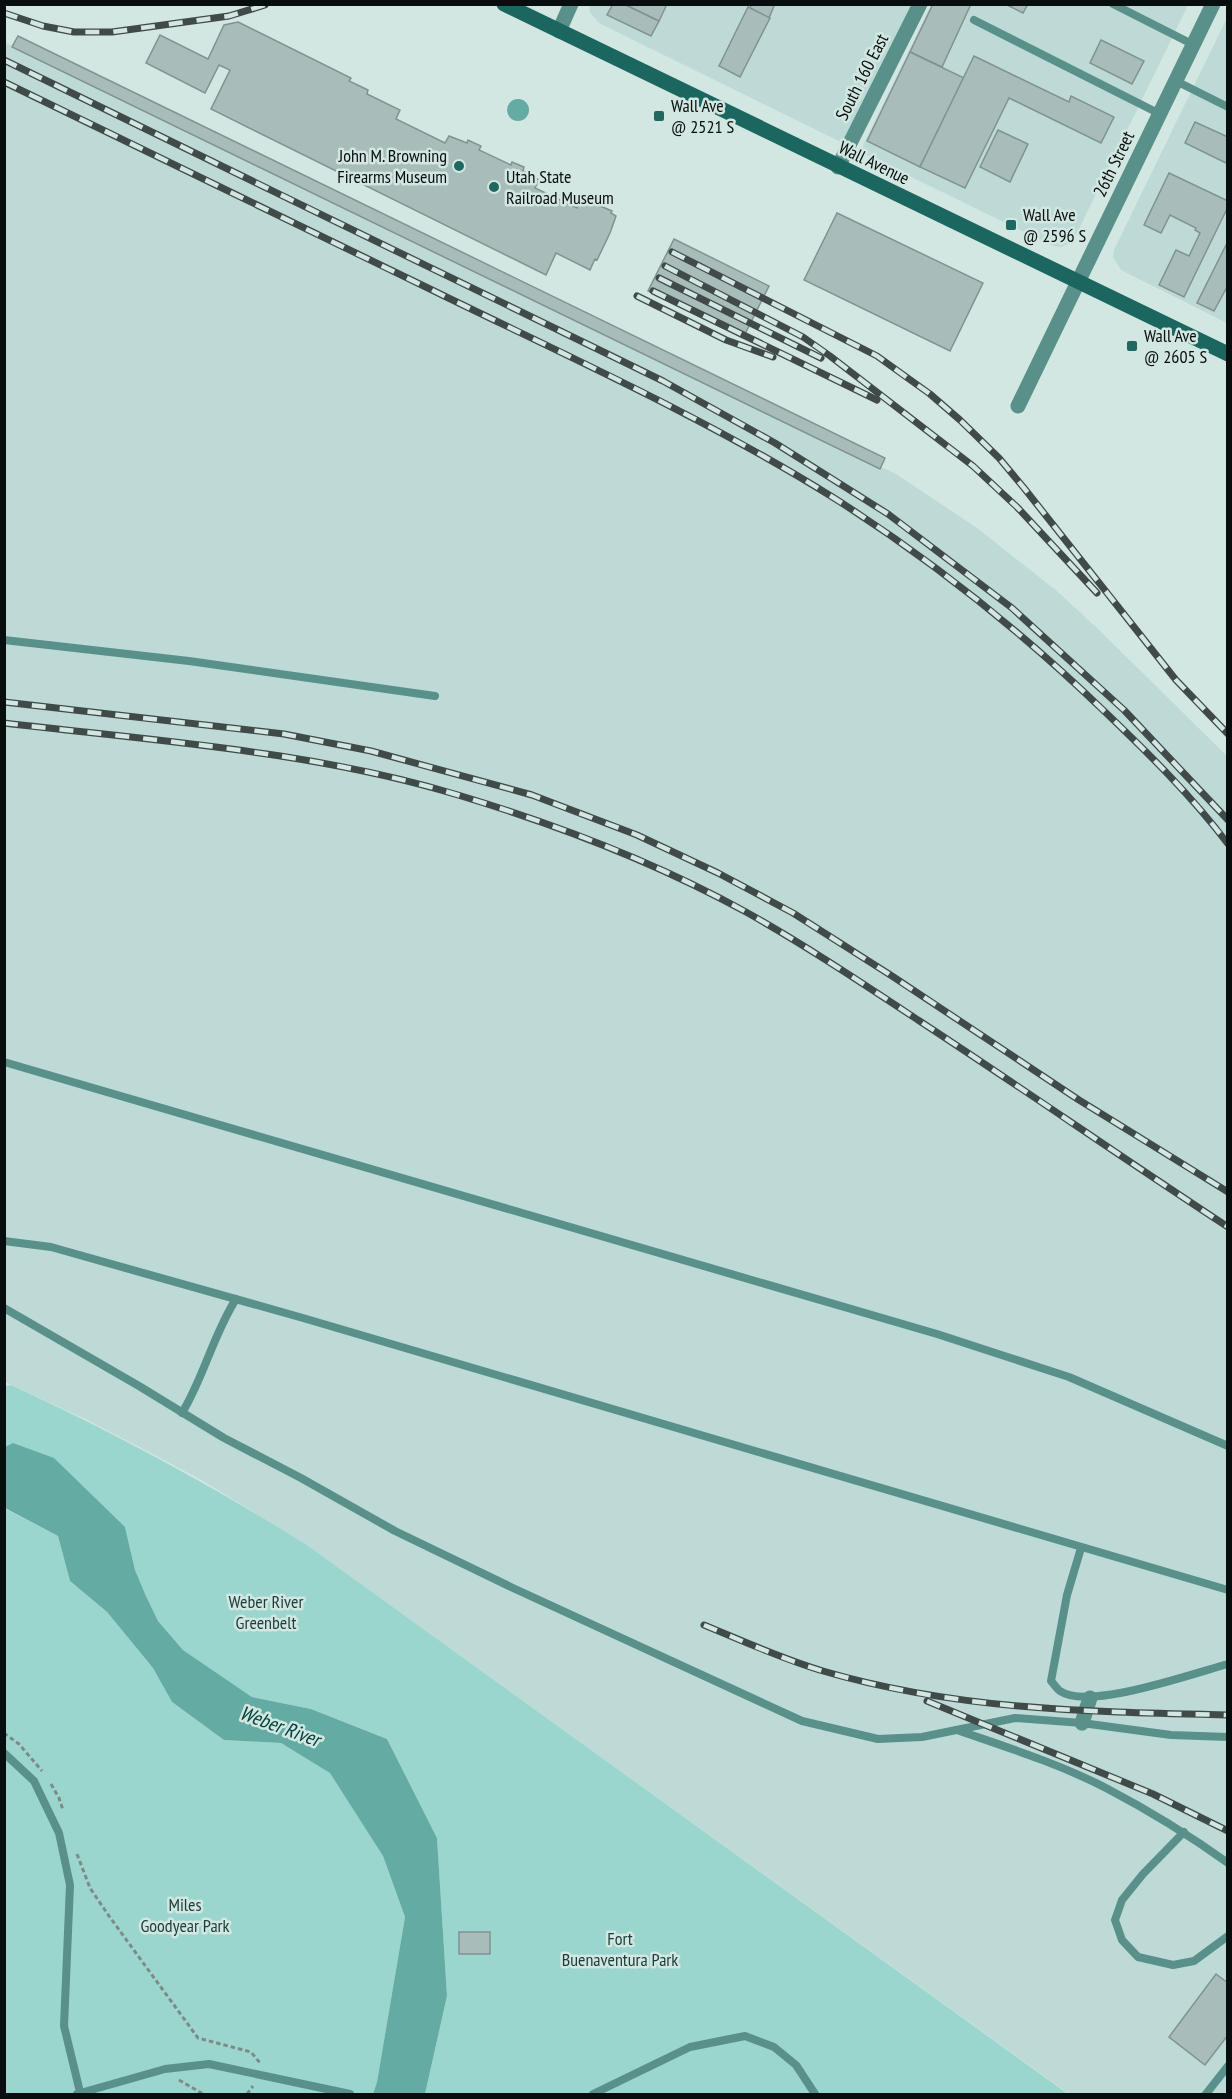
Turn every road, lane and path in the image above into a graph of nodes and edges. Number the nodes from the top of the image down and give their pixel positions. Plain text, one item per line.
1 (504, 4) edge
2 (571, 4) edge
3 (920, 4) edge
4 (1113, 4) edge
5 (1213, 4) edge
6 (974, 20) dead end
7 (559, 31) junction
8 (1194, 45) junction
9 (1176, 81) junction
10 (1227, 107) edge
11 (1160, 114) junction
12 (838, 167) junction
13 (1078, 282) junction
14 (1227, 354) edge
15 (1018, 406) dead end
16 (4, 640) edge
17 (435, 696) dead end
18 (4, 1062) edge
19 (4, 1241) edge
20 (236, 1299) junction
21 (4, 1308) edge
22 (182, 1413) junction
23 (1227, 1446) edge
24 (1081, 1548) junction
25 (1227, 1590) edge
26 (1227, 1664) edge
27 (1090, 1698) junction
28 (1082, 1723) junction
29 (957, 1730) junction
30 (1227, 1737) edge
31 (4, 1753) edge
32 (1184, 1832) junction
33 (1227, 1863) edge
34 (90, 1888) dead end
35 (1227, 1936) edge
36 (1227, 2066) edge
37 (165, 2069) junction
38 (258, 2075) junction
39 (79, 2093) edge
40 (203, 2094) edge
41 (350, 2094) edge
42 (593, 2094) edge
43 (815, 2094) edge
44 (1206, 2094) edge

1 - 7 main road, Wall Avenue
2 - 7 street
3 - 12 street, South 160 East
4 - 8 lane
5 - 8 street, 26th Street
6 - 11 lane
7 - 12 main road, Wall Avenue
8 - 9 street, 26th Street
9 - 10 lane
9 - 11 street, 26th Street
11 - 13 street, 26th Street
12 - 13 main road, Wall Avenue
13 - 14 main road, Wall Avenue
13 - 15 street, 26th Street
16 - 17 lane
18 - 23 lane
19 - 20 lane
20 - 22 lane
20 - 24 lane
21 - 22 lane
22 - 29 lane
24 - 25 lane
24 - 27 lane
26 - 27 lane
27 - 28 street
28 - 29 lane
28 - 30 lane
29 - 32 lane
31 - 39 lane
32 - 33 lane
32 - 35 lane
34 - 38 path
36 - 44 lane
37 - 38 lane
37 - 39 lane
37 - 40 path
38 - 41 lane
42 - 43 lane

